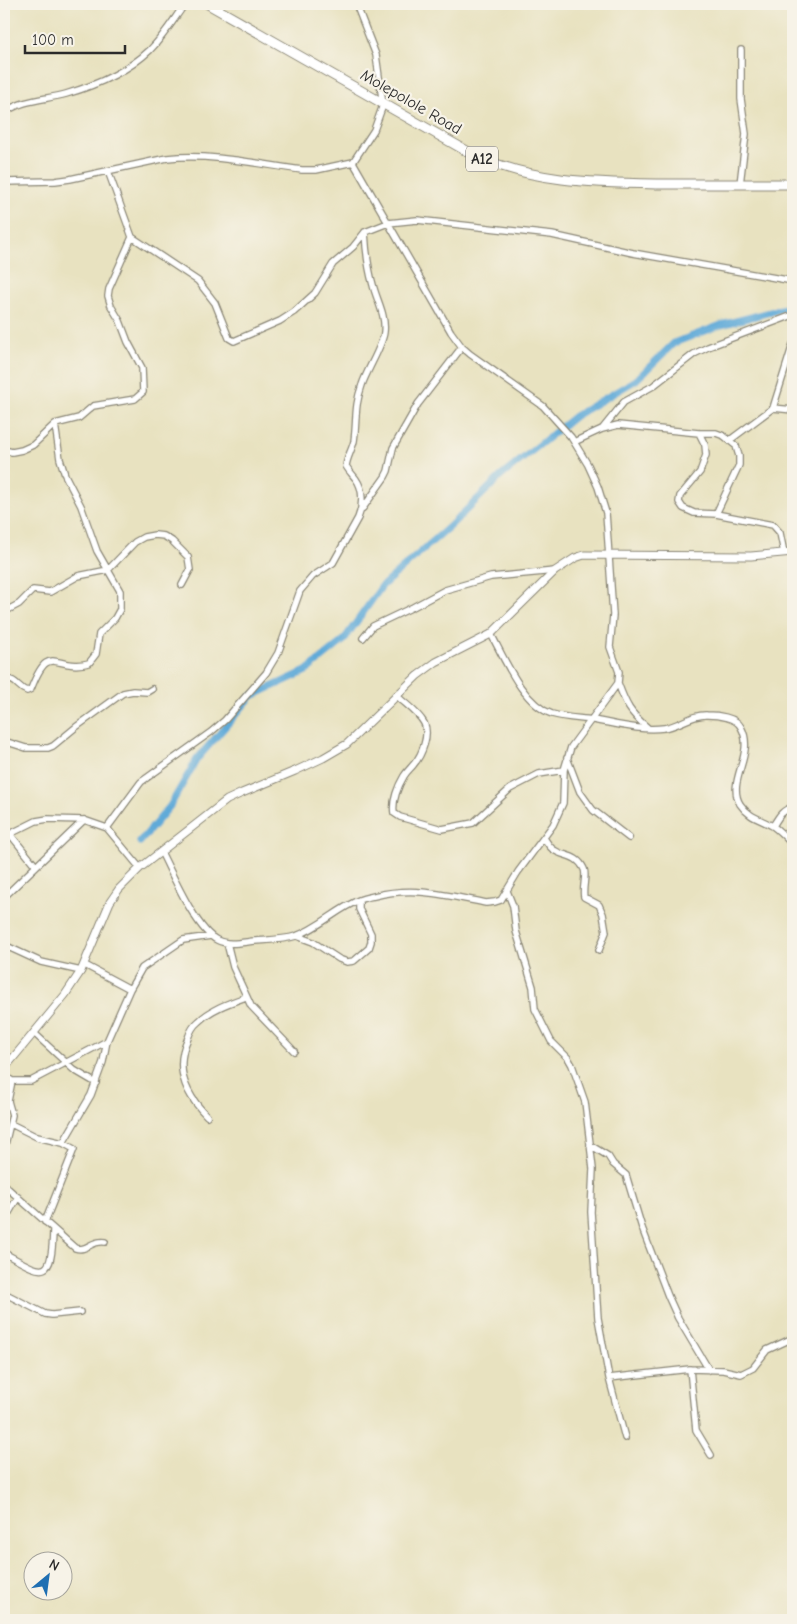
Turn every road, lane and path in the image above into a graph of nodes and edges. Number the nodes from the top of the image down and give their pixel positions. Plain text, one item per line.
1 (185, 4) edge
2 (208, 4) edge
3 (356, 4) edge
4 (741, 50) dead end
5 (384, 104) junction
6 (4, 113) edge
7 (352, 162) junction
8 (108, 171) junction
9 (4, 182) edge
10 (793, 183) edge
11 (740, 184) junction
12 (388, 223) junction
13 (366, 232) junction
14 (132, 237) junction
15 (793, 281) edge
16 (793, 315) edge
17 (793, 344) edge
18 (462, 347) junction
19 (787, 365) junction
20 (793, 368) edge
21 (773, 408) junction
22 (793, 410) edge
23 (55, 424) junction
24 (602, 429) junction
25 (699, 433) junction
26 (572, 440) junction
27 (730, 440) junction
28 (4, 450) edge
29 (361, 510) junction
30 (716, 514) junction
31 (793, 552) edge
32 (784, 553) junction
33 (610, 554) junction
34 (108, 570) junction
35 (555, 571) junction
36 (182, 585) dead end
37 (4, 612) edge
38 (490, 634) junction
39 (363, 638) dead end
40 (4, 679) edge
41 (618, 683) junction
42 (152, 689) dead end
43 (396, 695) junction
44 (591, 720) junction
45 (648, 728) junction
46 (4, 741) edge
47 (567, 758) junction
48 (564, 770) junction
49 (793, 807) edge
50 (84, 820) junction
51 (773, 826) junction
52 (107, 828) junction
53 (10, 834) junction
54 (4, 837) edge
55 (544, 838) junction
56 (629, 838) dead end
57 (793, 845) edge
58 (161, 852) junction
59 (35, 865) junction
60 (140, 868) junction
61 (508, 891) junction
62 (4, 897) edge
63 (359, 900) junction
64 (211, 936) junction
65 (297, 936) junction
66 (227, 944) junction
67 (4, 945) edge
68 (599, 950) dead end
69 (83, 968) junction
70 (130, 989) junction
71 (246, 996) junction
72 (34, 1033) junction
73 (107, 1041) junction
74 (294, 1051) dead end
75 (65, 1063) junction
76 (4, 1069) edge
77 (4, 1074) edge
78 (12, 1081) junction
79 (96, 1083) junction
80 (207, 1116) dead end
81 (11, 1124) junction
82 (63, 1143) junction
83 (590, 1145) junction
84 (4, 1149) edge
85 (4, 1185) edge
86 (18, 1197) junction
87 (4, 1221) edge
88 (45, 1222) junction
89 (53, 1230) junction
90 (105, 1242) dead end
91 (4, 1253) edge
92 (4, 1293) edge
93 (80, 1312) dead end
94 (793, 1338) edge
95 (690, 1369) junction
96 (709, 1370) junction
97 (609, 1378) junction
98 (625, 1438) dead end
99 (711, 1455) dead end

1 - 6 street
2 - 5 main road, Molepolole Road / A12
3 - 5 street
4 - 11 street
5 - 7 street
5 - 11 main road, Molepolole Road / A12
7 - 8 street
7 - 12 street
8 - 9 street
8 - 14 street
10 - 11 main road, Molepolole Road / A12
12 - 13 street
12 - 15 street
12 - 18 street
13 - 14 street
13 - 29 street
14 - 23 street
16 - 24 street
17 - 19 street
18 - 26 street
18 - 29 street
19 - 20 street
19 - 21 street
21 - 22 street
21 - 27 street
23 - 28 street
23 - 34 street
24 - 25 street
24 - 26 street
25 - 27 street
25 - 30 street
26 - 33 street
27 - 30 street
29 - 52 street
30 - 32 street
31 - 32 street
32 - 33 street
33 - 35 street
33 - 41 street
34 - 36 street
34 - 37 street
34 - 40 street
35 - 38 street
35 - 39 street
38 - 43 street
38 - 44 street
41 - 44 street
41 - 45 street
42 - 46 street
43 - 48 street
43 - 58 street
44 - 45 street
44 - 47 street
45 - 51 street
47 - 48 street
47 - 56 street
48 - 55 street
49 - 51 street
50 - 52 street
50 - 53 street
50 - 59 street
51 - 57 street
52 - 60 street
53 - 54 street
53 - 59 street
55 - 61 street
55 - 68 street
58 - 60 street
58 - 64 street
59 - 62 street
60 - 69 street
61 - 63 street
61 - 83 street
63 - 65 street
63 - 65 street
64 - 66 street
64 - 70 street
65 - 66 street
66 - 71 street
67 - 69 street
69 - 70 street
69 - 72 street
70 - 73 street
71 - 74 street
71 - 80 street
72 - 75 street
72 - 76 street
73 - 75 street
73 - 79 street
75 - 78 street
75 - 79 street
77 - 78 street
78 - 81 street
79 - 82 street
81 - 82 street
81 - 84 street
82 - 88 street
83 - 96 street
83 - 97 street
85 - 86 street
86 - 87 street
86 - 88 street
88 - 89 street
89 - 90 street
89 - 91 street
92 - 93 street
94 - 96 street
95 - 96 street
95 - 97 street
95 - 99 street
97 - 98 street

